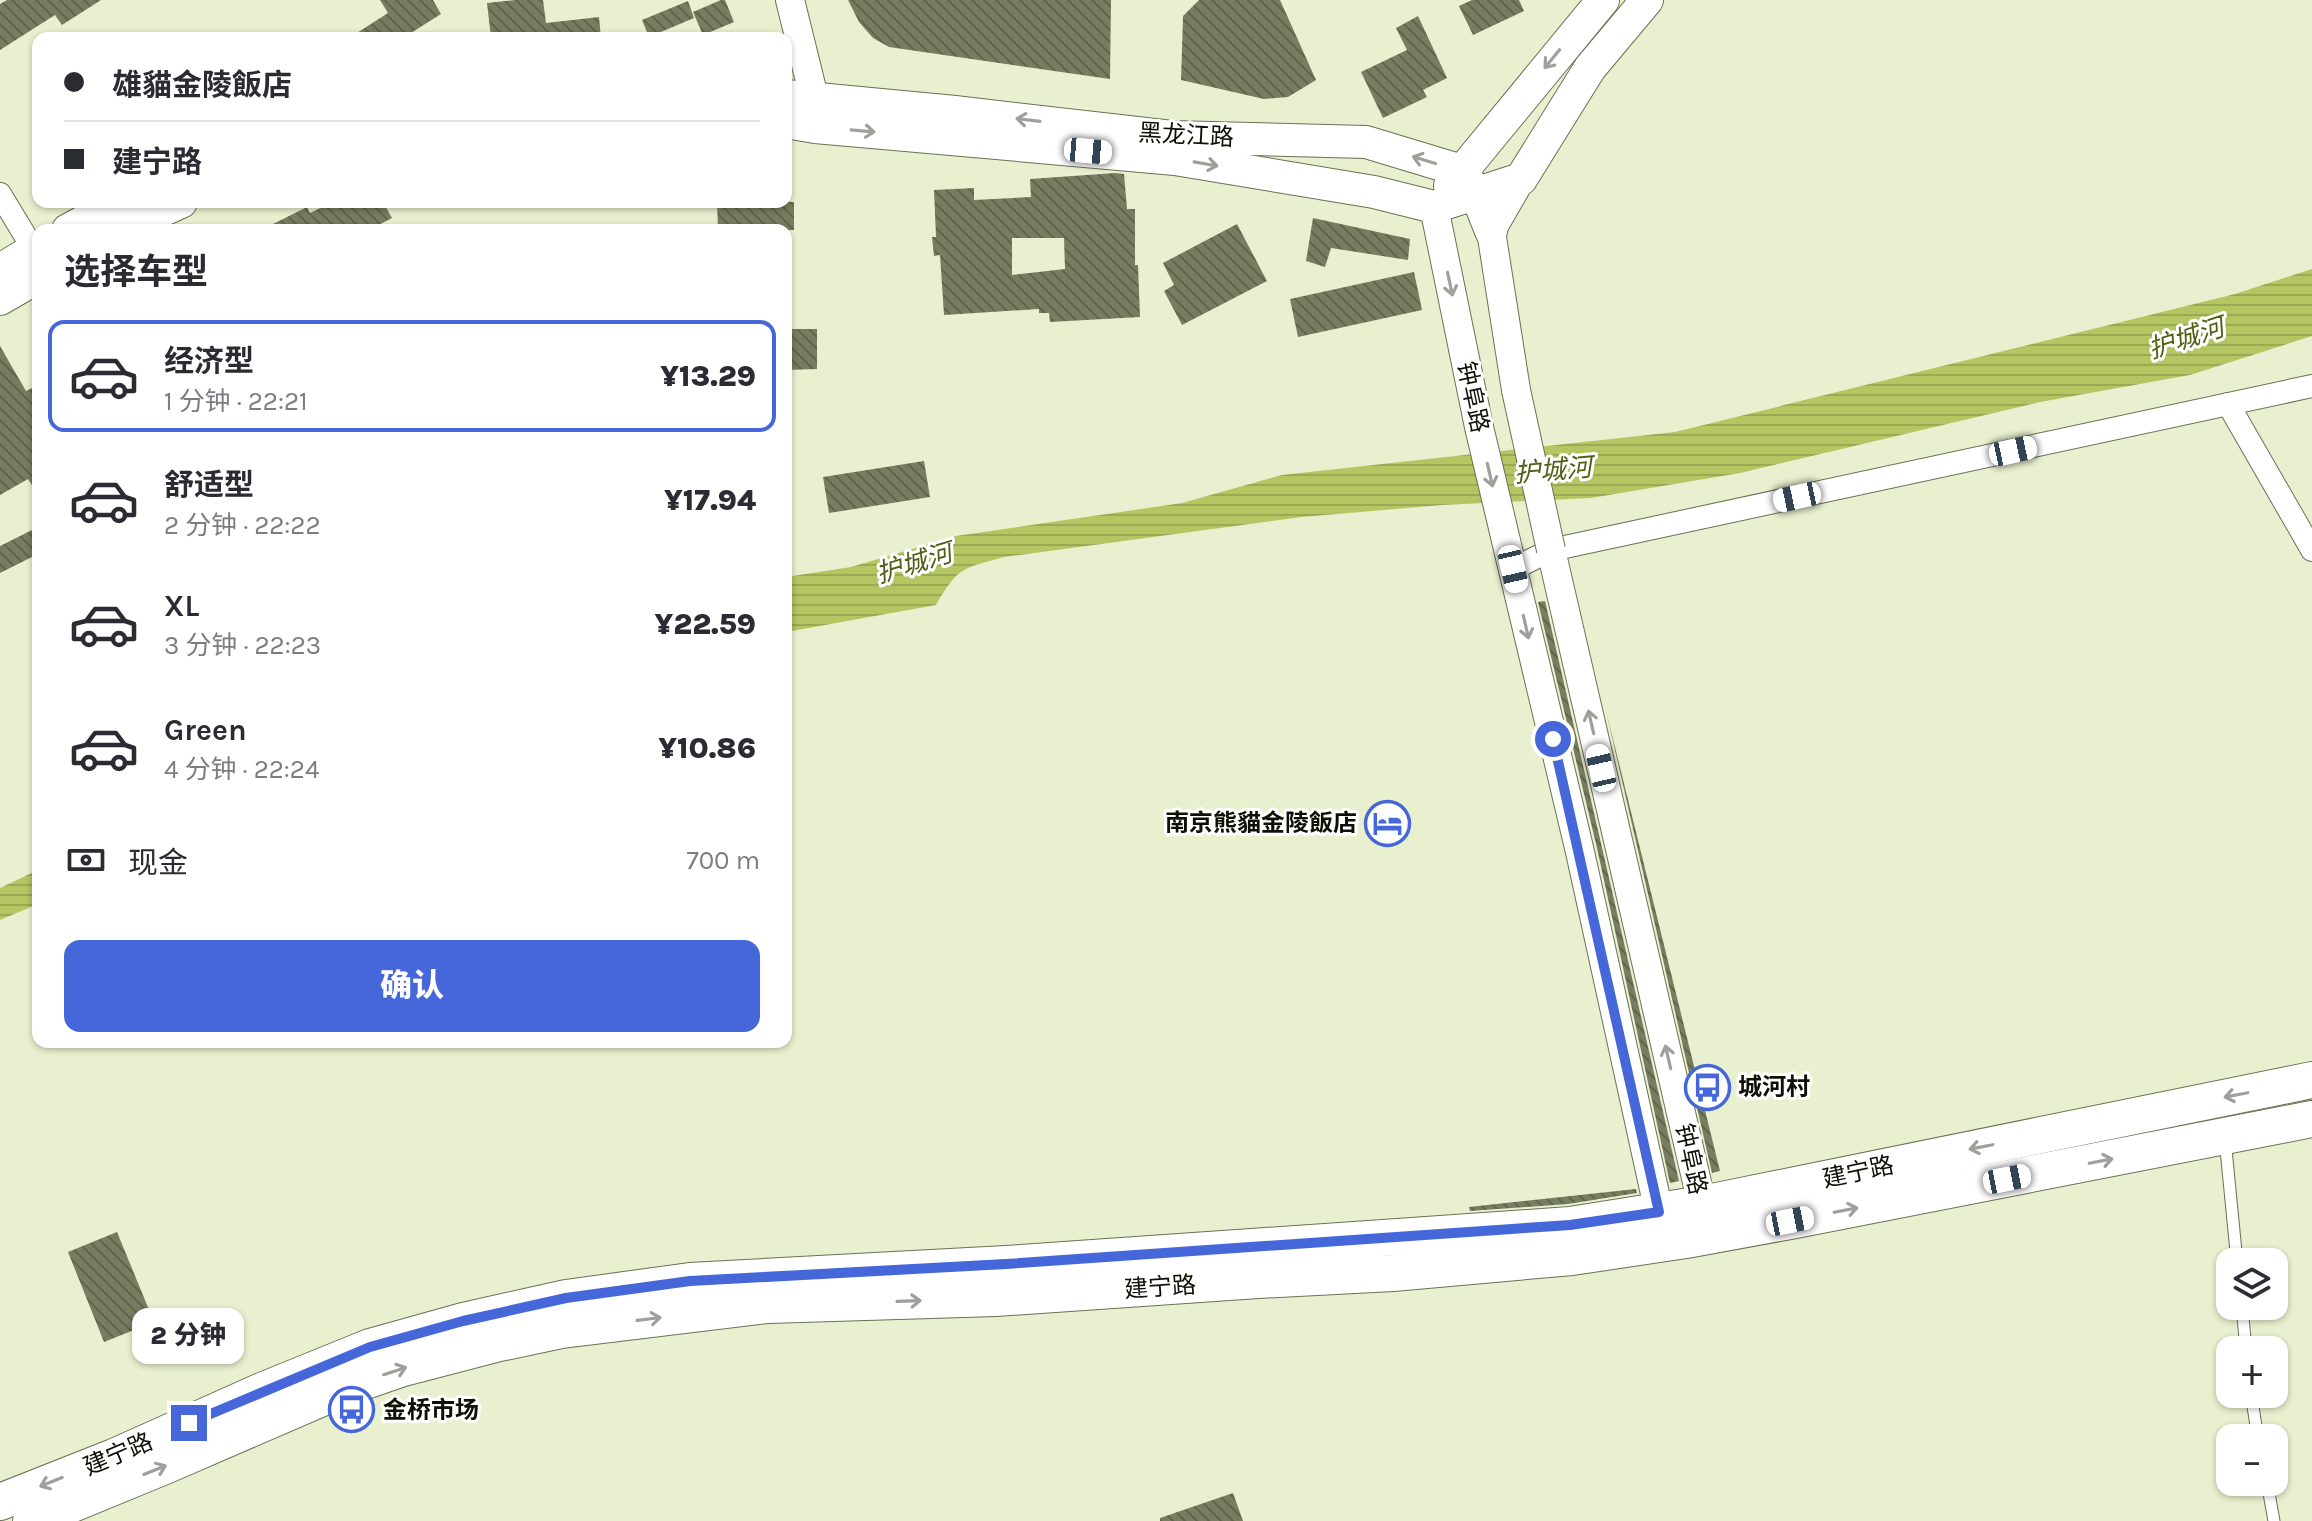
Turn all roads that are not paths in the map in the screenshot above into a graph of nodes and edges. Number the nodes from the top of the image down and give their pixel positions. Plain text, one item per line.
1 (790, 0) edge
2 (1603, 0) edge
3 (1647, 0) edge
4 (800, 110) edge
5 (1521, 179) junction
6 (1469, 182) junction
7 (0, 194) edge
8 (1434, 207) junction
9 (109, 208) edge
10 (168, 208) edge
11 (79, 224) edge
12 (132, 224) edge
13 (1491, 231) junction
14 (32, 249) edge
15 (32, 260) edge
16 (32, 264) edge
17 (0, 270) edge
18 (0, 299) edge
19 (2312, 386) edge
20 (2228, 404) junction
21 (1551, 550) junction
22 (2312, 550) edge
23 (1513, 569) junction
24 (2312, 1080) edge
25 (2312, 1119) edge
26 (2225, 1137) junction
27 (1702, 1204) junction
28 (1659, 1212) junction
29 (1686, 1240) junction
30 (2236, 1248) edge
31 (2270, 1496) edge
32 (0, 1502) edge
33 (31, 1521) edge
34 (2274, 1521) edge

1 - 4 street
2 -> 6 main road
3 - 5 main road
6 -> 4 main road, 黑龙江路
4 -> 8 main road, 黑龙江路
5 - 6 main road
5 - 13 street
6 - 8 main road
6 - 13 main road
7 - 14 street
8 -> 23 street, 钟阜路
9 - 11 main road
10 - 12 main road
13 - 21 street, 钟阜路, bridge
15 - 17 main road
16 - 18 main road
19 - 20 street
20 - 21 street
20 - 22 street
21 - 23 street
27 -> 21 street, 钟阜路
23 -> 28 street, 钟阜路
24 -> 27 main road, 建宁路
25 - 26 main road, 建宁路
29 -> 26 main road, 建宁路
26 - 30 lane
27 - 28 main road, 建宁路
27 - 29 street, 钟阜路
28 - 29 street, 钟阜路
28 -> 32 main road, 建宁路
33 -> 29 main road, 建宁路
31 - 34 lane

